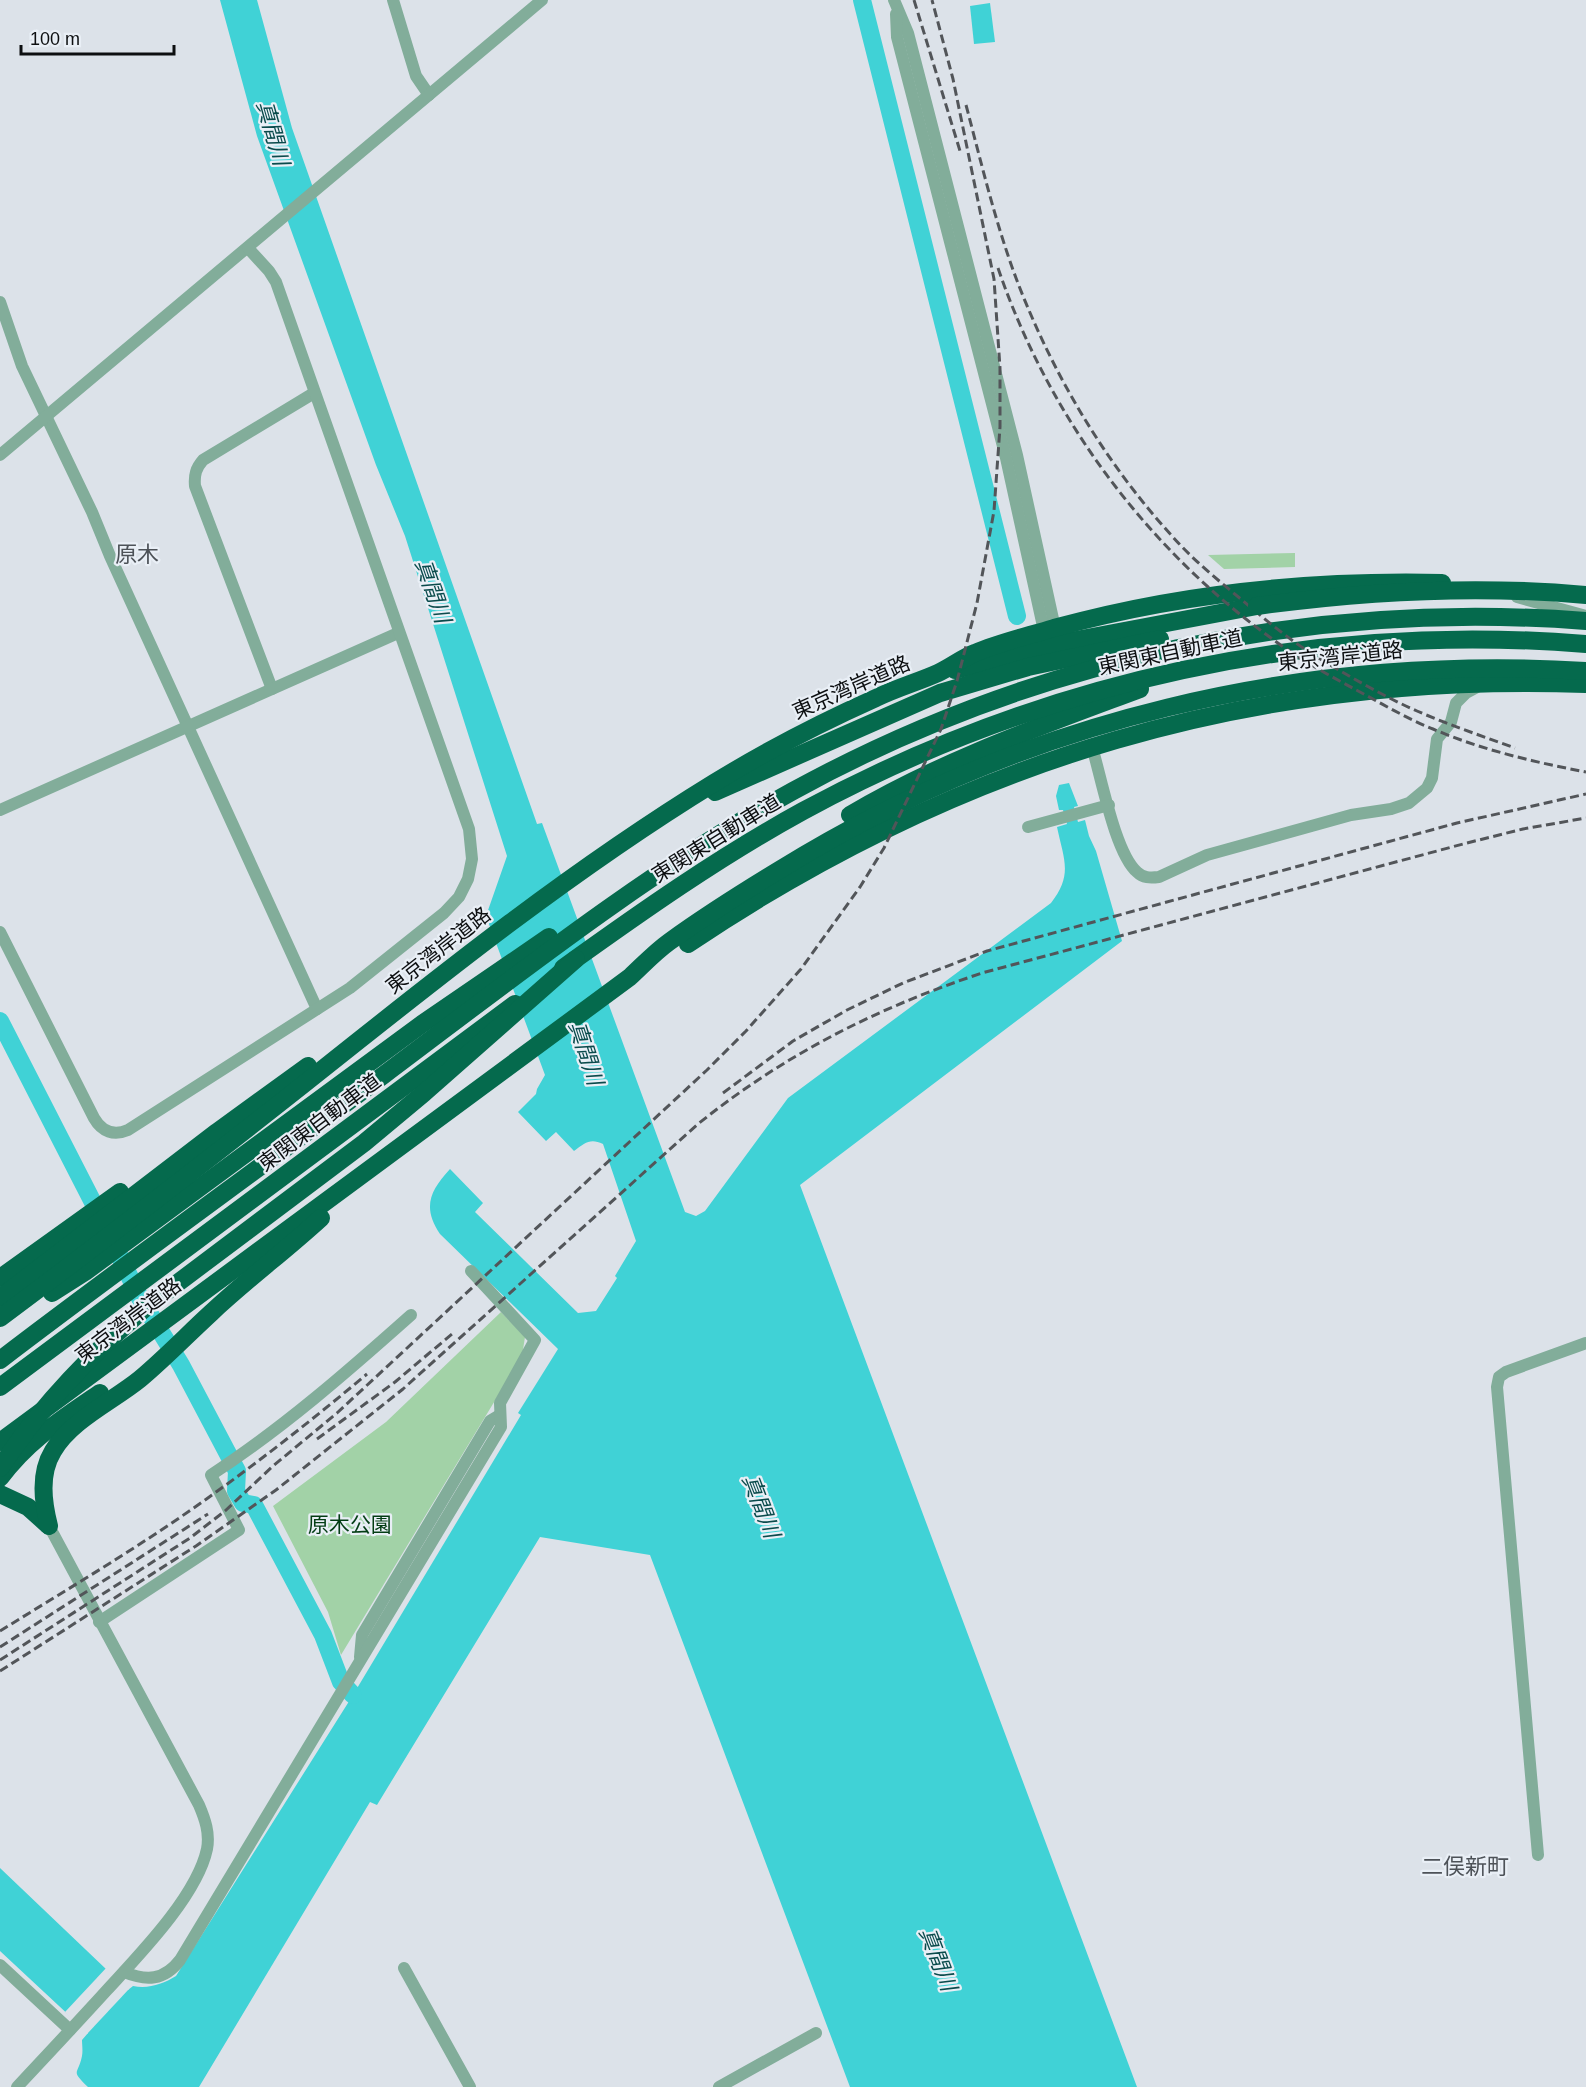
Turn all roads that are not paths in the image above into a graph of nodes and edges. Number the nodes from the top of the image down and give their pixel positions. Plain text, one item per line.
1 (393, 0) edge
2 (542, 0) edge
3 (894, 2) edge
4 (429, 95) junction
5 (248, 248) junction
6 (0, 302) edge
7 (314, 393) junction
8 (48, 416) junction
9 (0, 455) edge
10 (1445, 583) junction
11 (1586, 596) edge
12 (1586, 616) edge
13 (1586, 621) edge
14 (1049, 630) junction
15 (1259, 632) junction
16 (398, 633) junction
17 (1586, 644) edge
18 (1201, 666) junction
19 (1586, 671) edge
20 (938, 673) junction
21 (1486, 683) junction
22 (1586, 684) edge
23 (272, 689) junction
24 (189, 726) junction
25 (1092, 747) junction
26 (1109, 805) junction
27 (674, 808) junction
28 (0, 810) edge
29 (1028, 827) dead end
30 (764, 879) junction
31 (647, 881) junction
32 (0, 932) edge
33 (683, 940) junction
34 (471, 951) junction
35 (576, 959) junction
36 (316, 1009) junction
37 (393, 1152) junction
38 (66, 1250) junction
39 (471, 1271) dead end
40 (0, 1278) edge
41 (0, 1298) edge
42 (411, 1315) dead end
43 (0, 1318) edge
44 (0, 1324) edge
45 (1586, 1342) edge
46 (0, 1360) edge
47 (138, 1374) junction
48 (0, 1387) edge
49 (0, 1442) edge
50 (0, 1468) edge
51 (0, 1478) edge
52 (0, 1494) edge
53 (49, 1526) junction
54 (99, 1622) junction
55 (1538, 1855) dead end
56 (0, 1965) edge
57 (404, 1968) dead end
58 (121, 1975) junction
59 (73, 2027) junction
60 (816, 2033) dead end
61 (17, 2087) edge
62 (470, 2087) edge
63 (719, 2087) edge

1 - 4 street
2 - 4 street
3 - 14 street
4 - 5 street
5 - 7 street
5 - 8 street
6 - 8 street
7 - 16 street
7 - 23 street
8 - 9 street
8 - 24 street
10 - 11 highway, 東京湾岸道路
10 - 12 street
10 - 14 highway, 東京湾岸道路
11 - 20 highway, 東京湾岸道路, bridge
13 - 15 highway, 東関東自動車道
14 - 20 highway, 東京湾岸道路
15 - 27 highway
15 - 31 highway, 東関東自動車道
16 - 23 street
16 - 36 street
17 - 18 highway, 東関東自動車道
18 - 30 highway
18 - 35 highway, 東関東自動車道
19 - 30 highway, 東京湾岸道路
20 - 27 highway, 東京湾岸道路
21 - 22 highway, 東京湾岸道路
21 - 25 highway, 東京湾岸道路
21 - 26 street
23 - 24 street
24 - 28 street
24 - 36 street
25 - 26 street
25 - 33 highway, 東京湾岸道路
26 - 29 street
27 - 34 highway, 東京湾岸道路
30 - 33 highway, 東京湾岸道路
31 - 44 highway
31 - 46 highway, 東関東自動車道
32 - 36 street
33 - 37 highway, 東京湾岸道路
34 - 38 highway, 東京湾岸道路
34 - 38 highway
35 - 48 highway, 東関東自動車道, bridge
35 - 50 highway, bridge
37 - 47 highway
37 - 49 highway, 東京湾岸道路
38 - 40 highway
38 - 41 highway
38 - 43 highway, 東京湾岸道路
39 - 58 street
42 - 54 street
45 - 55 street
47 - 51 highway
47 - 53 highway
52 - 53 highway
53 - 54 street
54 - 58 street
56 - 59 street
57 - 62 street
58 - 59 street
59 - 61 street
60 - 63 street

